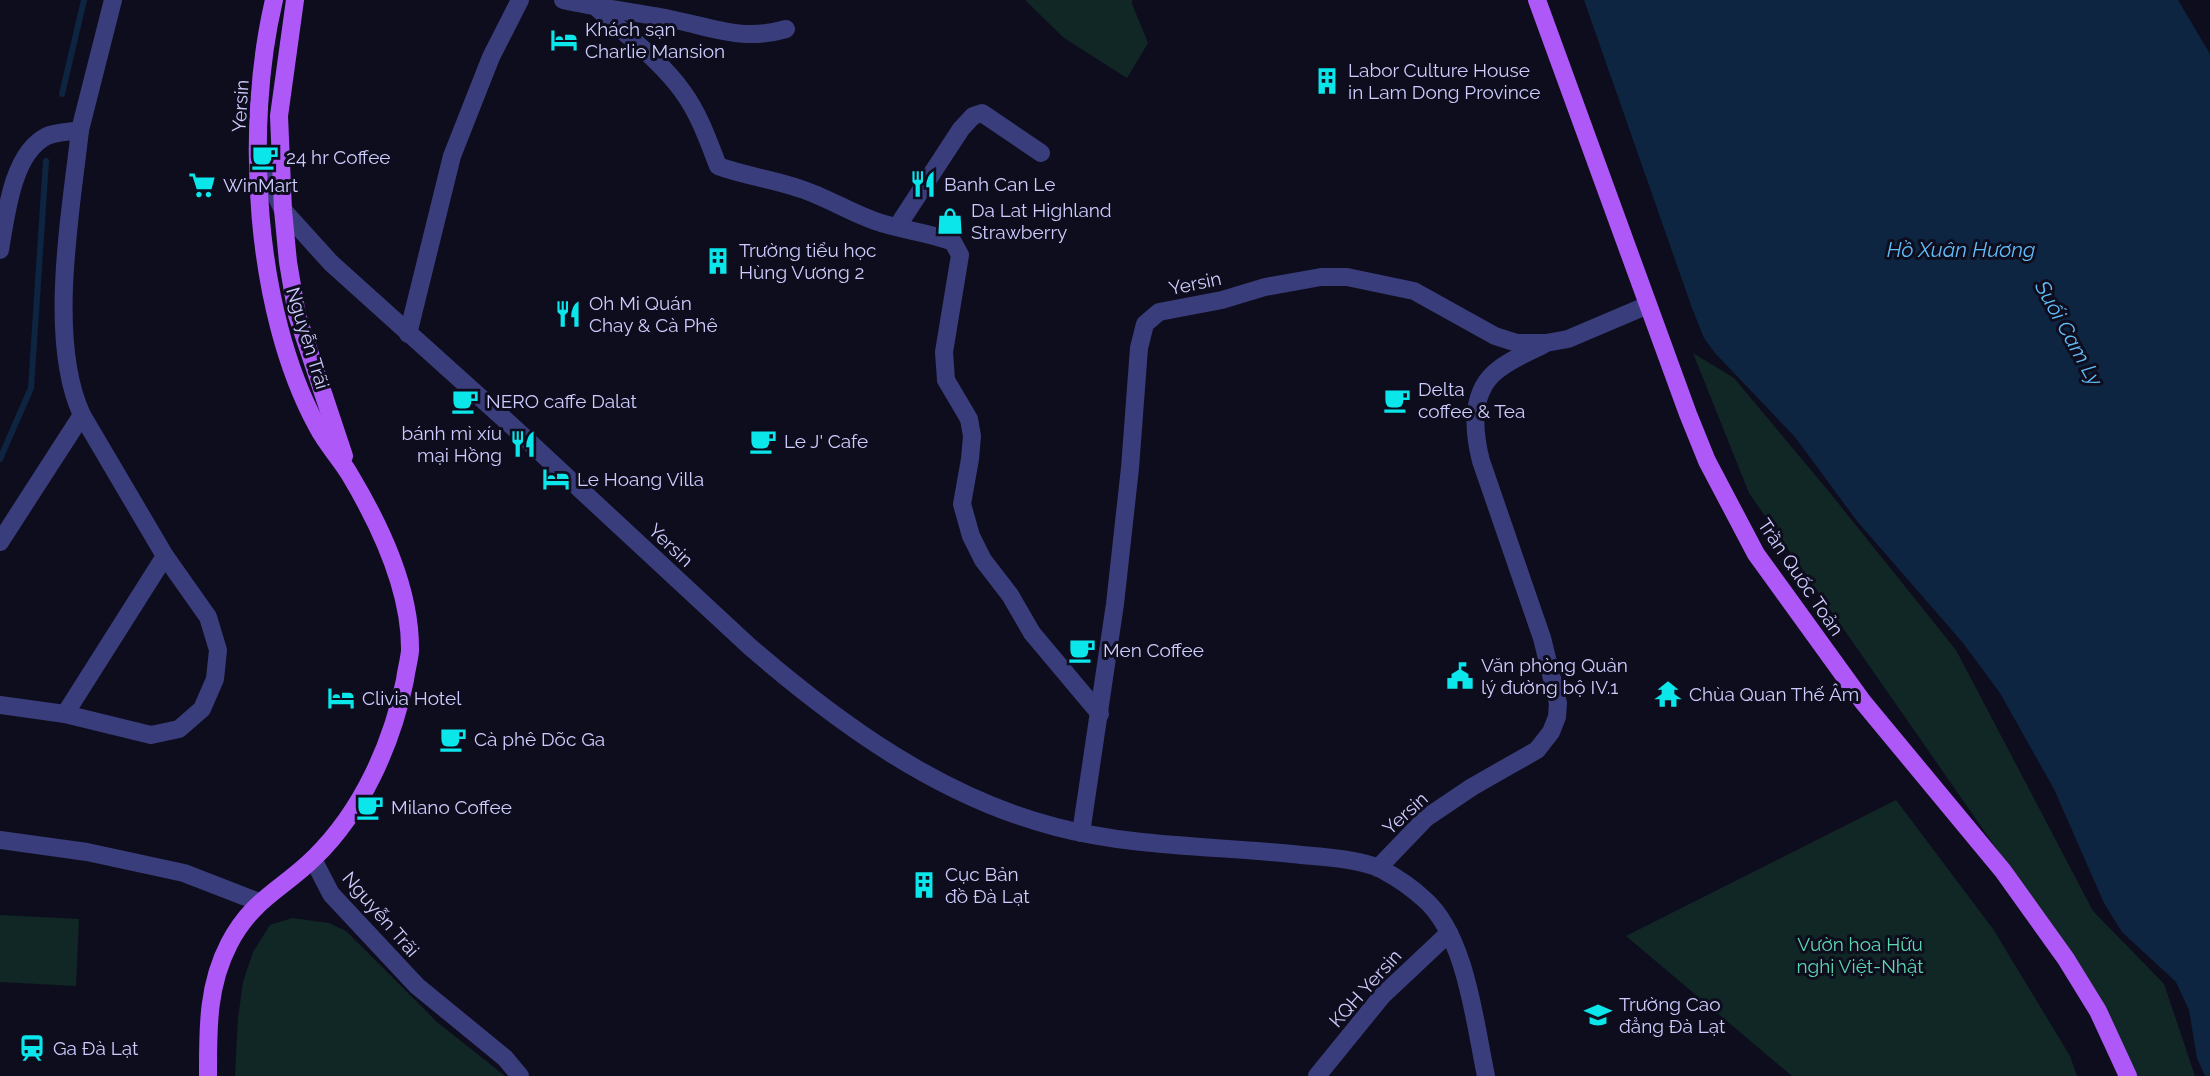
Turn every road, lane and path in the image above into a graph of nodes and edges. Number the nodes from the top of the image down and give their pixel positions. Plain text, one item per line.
1 (113, 0) edge
2 (274, 0) edge
3 (295, 0) edge
4 (520, 0) edge
5 (563, 0) edge
6 (1538, 0) edge
7 (597, 8) junction
8 (786, 29) dead end
9 (80, 131) junction
10 (1041, 153) dead end
11 (259, 160) junction
12 (283, 210) junction
13 (897, 227) junction
14 (0, 250) edge
15 (1648, 305) junction
16 (408, 334) junction
17 (1546, 343) junction
18 (82, 415) junction
19 (349, 474) junction
20 (0, 542) edge
21 (165, 556) junction
22 (0, 705) edge
23 (65, 714) junction
24 (1100, 714) junction
25 (1081, 833) junction
26 (0, 840) edge
27 (313, 859) junction
28 (1378, 868) junction
29 (259, 902) junction
30 (1449, 933) junction
31 (208, 1076) edge
32 (520, 1076) edge
33 (1317, 1076) edge
34 (1486, 1076) edge
35 (2128, 1076) edge

1 - 9 street
2 - 11 main road, Yersin
3 - 12 main road, Yersin
4 - 16 street
5 - 7 street
6 - 15 main road, Trần Quốc Toản
7 - 8 street
7 - 13 street
9 - 14 street
9 - 18 street
10 - 13 street
11 - 12 street, Yersin
11 - 19 main road, Nguyễn Trãi
12 - 16 street, Yersin
12 - 19 main road, Nguyễn Trãi
13 - 24 street
15 - 17 street, Yersin
15 - 35 main road, Trần Quốc Toản
16 - 25 street, Yersin
17 - 24 street, Yersin
17 - 28 street, Yersin
18 - 20 street
18 - 21 street
19 - 27 main road, Nguyễn Trãi
21 - 23 street
21 - 23 street
22 - 23 street
24 - 25 street, Yersin
25 - 28 street, Yersin
26 - 29 street
27 - 29 main road
27 - 32 street, Nguyễn Trãi
28 - 30 street, Yersin
29 - 31 main road
30 - 33 street, KQH Yersin
30 - 34 street, Yersin

